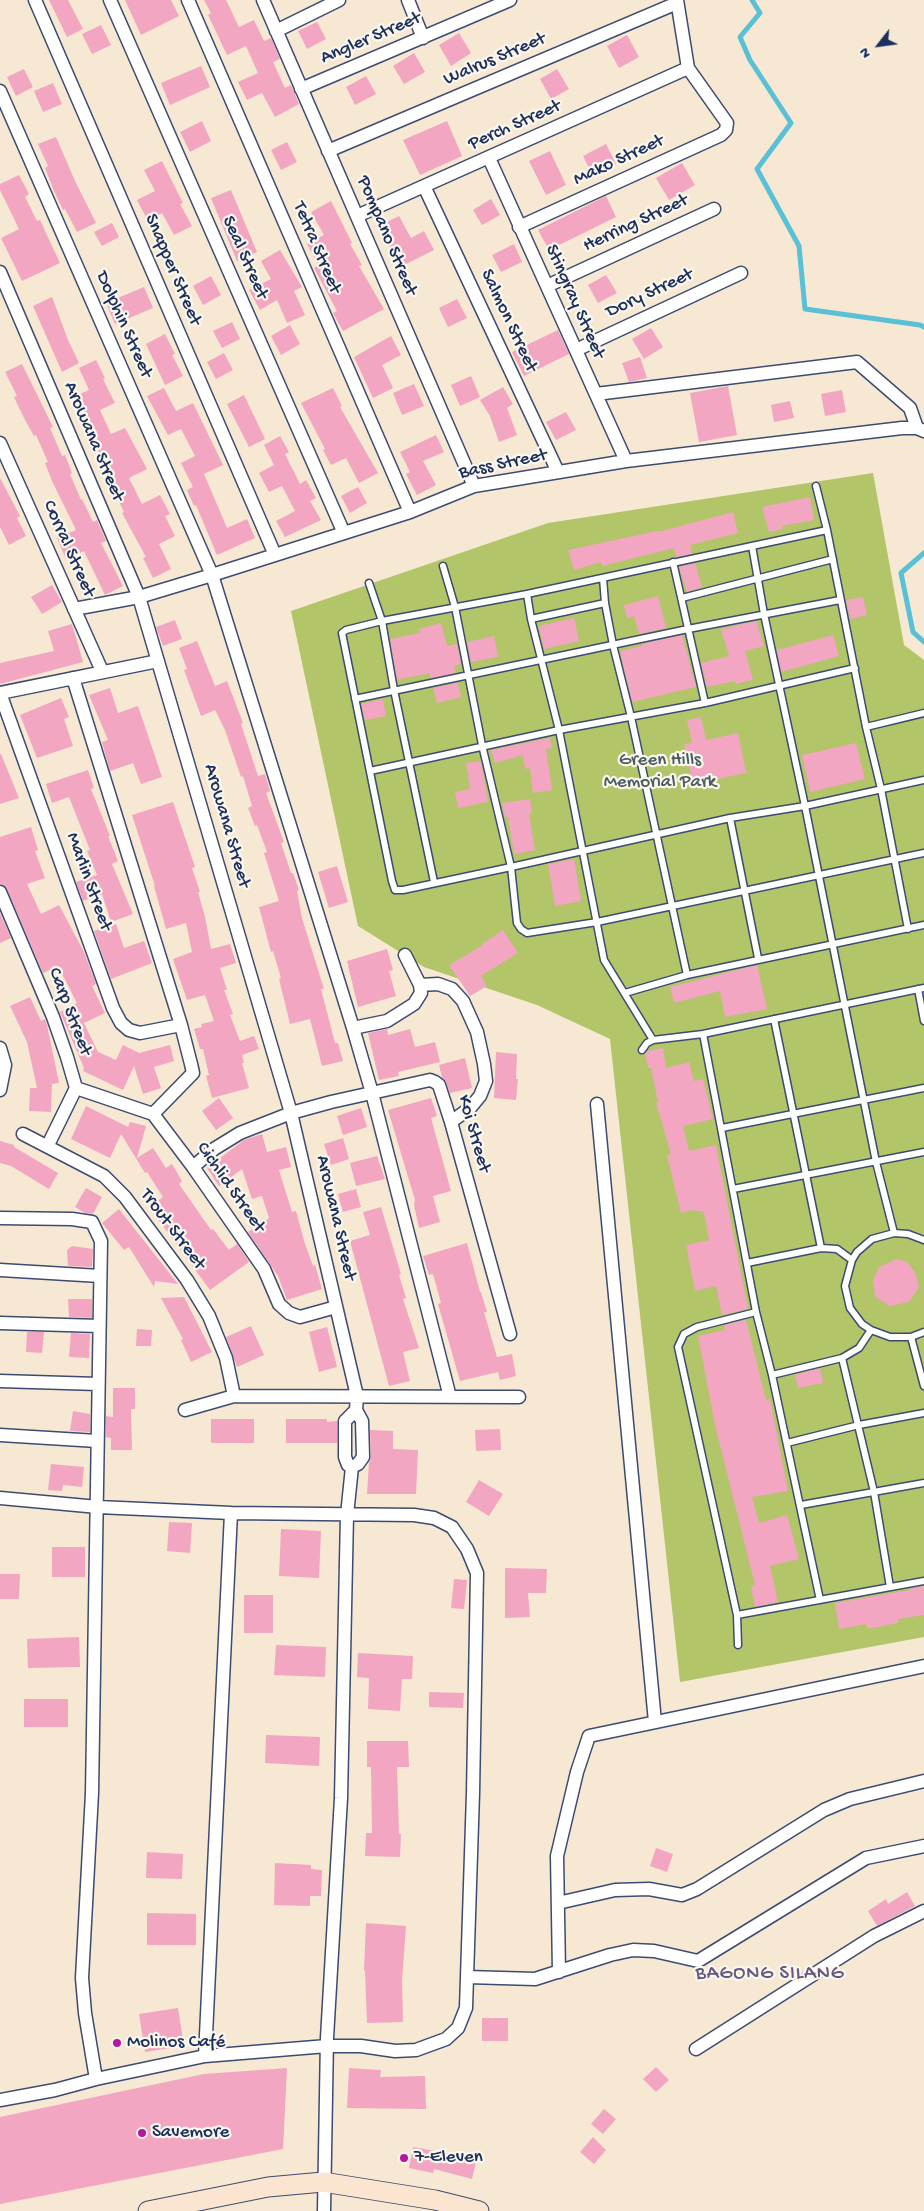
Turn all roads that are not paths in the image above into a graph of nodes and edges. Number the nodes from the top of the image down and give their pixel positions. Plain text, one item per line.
1 (34, 0) edge
2 (110, 0) edge
3 (188, 0) edge
4 (262, 0) edge
5 (339, 0) edge
6 (408, 0) edge
7 (510, 0) edge
8 (677, 1) edge
9 (276, 31) junction
10 (424, 38) junction
11 (688, 68) junction
12 (301, 89) junction
13 (0, 91) edge
14 (328, 151) junction
15 (489, 158) junction
16 (424, 186) junction
17 (714, 209) dead end
18 (356, 216) junction
19 (520, 227) junction
20 (0, 272) edge
21 (740, 273) dead end
22 (547, 286) junction
23 (576, 350) junction
24 (596, 394) junction
25 (920, 430) edge
26 (0, 443) edge
27 (626, 461) junction
28 (558, 472) junction
29 (474, 486) junction
30 (816, 486) dead end
31 (410, 512) junction
32 (827, 530) junction
33 (344, 531) junction
34 (752, 546) junction
35 (275, 555) junction
36 (833, 559) junction
37 (673, 562) junction
38 (443, 566) dead end
39 (212, 575) junction
40 (603, 578) junction
41 (758, 579) junction
42 (369, 583) dead end
43 (527, 594) junction
44 (139, 597) junction
45 (682, 598) junction
46 (840, 600) junction
47 (605, 603) junction
48 (455, 607) junction
49 (74, 609) junction
50 (764, 614) junction
51 (531, 619) junction
52 (382, 621) junction
53 (688, 629) junction
54 (613, 645) junction
55 (158, 660) junction
56 (541, 660) junction
57 (856, 668) junction
58 (102, 671) junction
59 (467, 676) junction
60 (73, 678) junction
61 (780, 686) junction
62 (394, 690) junction
63 (0, 693) edge
64 (355, 699) junction
65 (705, 703) junction
66 (924, 712) edge
67 (631, 717) junction
68 (866, 727) junction
69 (559, 730) junction
70 (482, 745) junction
71 (409, 762) junction
72 (370, 771) junction
73 (924, 780) edge
74 (881, 789) junction
75 (805, 806) junction
76 (730, 818) junction
77 (656, 836) junction
78 (582, 850) junction
79 (924, 853) edge
80 (894, 859) junction
81 (511, 867) junction
82 (818, 875) junction
83 (434, 882) junction
84 (744, 891) junction
85 (0, 892) edge
86 (671, 905) junction
87 (597, 922) junction
88 (924, 925) edge
89 (908, 928) junction
90 (832, 946) junction
91 (405, 955) dead end
92 (758, 958) junction
93 (687, 975) junction
94 (420, 985) junction
95 (921, 988) edge
96 (625, 993) junction
97 (845, 1004) junction
98 (774, 1019) junction
99 (924, 1020) edge
100 (181, 1025) junction
101 (353, 1028) junction
102 (703, 1034) junction
103 (653, 1040) junction
104 (0, 1048) edge
105 (642, 1050) dead end
106 (76, 1088) junction
107 (924, 1088) edge
108 (0, 1090) edge
109 (372, 1093) junction
110 (863, 1099) junction
111 (597, 1104) dead end
112 (291, 1113) junction
113 (153, 1114) junction
114 (794, 1114) junction
115 (451, 1122) junction
116 (722, 1128) junction
117 (23, 1134) dead end
118 (48, 1145) junction
119 (924, 1152) edge
120 (876, 1162) junction
121 (193, 1167) junction
122 (807, 1175) junction
123 (733, 1189) junction
124 (0, 1218) edge
125 (894, 1233) junction
126 (923, 1238) edge
127 (821, 1248) junction
128 (852, 1260) junction
129 (747, 1263) junction
130 (0, 1270) edge
131 (100, 1276) junction
132 (336, 1307) junction
133 (756, 1312) junction
134 (0, 1323) edge
135 (99, 1326) junction
136 (871, 1330) junction
137 (924, 1332) edge
138 (510, 1334) dead end
139 (911, 1337) junction
140 (842, 1358) junction
141 (772, 1374) junction
142 (0, 1380) edge
143 (98, 1384) junction
144 (924, 1386) edge
145 (234, 1396) junction
146 (357, 1396) junction
147 (450, 1397) junction
148 (519, 1397) dead end
149 (186, 1410) dead end
150 (356, 1410) junction
151 (924, 1414) edge
152 (859, 1425) junction
153 (0, 1435) edge
154 (97, 1441) junction
155 (787, 1443) junction
156 (352, 1467) junction
157 (924, 1483) edge
158 (874, 1492) junction
159 (0, 1498) edge
160 (801, 1505) junction
161 (98, 1507) junction
162 (232, 1513) junction
163 (347, 1515) junction
164 (924, 1581) edge
165 (890, 1587) junction
166 (820, 1600) junction
167 (737, 1615) junction
168 (738, 1645) dead end
169 (924, 1666) edge
170 (655, 1722) junction
171 (924, 1781) edge
172 (924, 1846) edge
173 (558, 1903) junction
174 (924, 1911) edge
175 (559, 1972) junction
176 (467, 1977) junction
177 (327, 2046) junction
178 (696, 2049) dead end
179 (205, 2056) junction
180 (96, 2079) junction
181 (0, 2100) edge
182 (324, 2182) junction
183 (148, 2211) edge
184 (324, 2211) edge
185 (479, 2211) edge

1 - 35 street, Snapper Street
2 - 33 street, Seal Street
3 - 31 street, Tetra Street
4 - 9 street, Pompano Street
5 - 9 street
6 - 10 street
7 - 10 street, Angler Street
8 - 11 street
8 - 14 street, Walrus Street
9 - 12 street, Pompano Street
10 - 12 street, Angler Street
11 - 15 street, Perch Street
11 - 19 street, Mako Street
12 - 14 street, Pompano Street
13 - 39 street, Dolphin Street
14 - 18 street, Pompano Street
15 - 16 street, Perch Street
15 - 19 street, Stingray Street
16 - 18 street, Perch Street
16 - 28 street, Salmon Street
17 - 22 street, Herring Street
18 - 29 street, Pompano Street
19 - 22 street, Stingray Street
20 - 44 street, Arowana Street
21 - 23 street, Dory Street
22 - 23 street, Stingray Street
23 - 24 street, Stingray Street
24 - 25 street
24 - 27 street, Stingray Street
25 - 27 street, Bass Street
26 - 49 street, Corral Street
27 - 28 street, Bass Street
28 - 29 street, Bass Street
29 - 31 street, Bass Street
30 - 32 lane
31 - 33 street, Bass Street
32 - 34 lane
32 - 36 lane
33 - 35 street, Bass Street
34 - 37 lane
34 - 41 lane
35 - 39 street, Bass Street
36 - 41 lane
36 - 46 lane
37 - 40 lane
37 - 45 lane
38 - 48 lane
39 - 44 street, Bass Street
39 - 101 street, Dolphin Street
40 - 43 lane
40 - 47 lane
41 - 45 lane
41 - 50 lane
42 - 52 lane
43 - 48 lane
43 - 51 lane
44 - 49 street, Bass Street
44 - 55 street, Arowana Street
45 - 53 lane
46 - 50 lane
46 - 57 lane
47 - 51 lane
47 - 54 lane
48 - 52 lane
48 - 59 lane
49 - 58 street, Corral Street
50 - 53 lane
50 - 61 lane
51 - 56 lane
52 - 62 lane
52 - 64 lane
53 - 54 lane
53 - 65 lane
54 - 56 lane
54 - 67 lane
55 - 58 street
55 - 112 street, Arowana Street
56 - 59 lane
56 - 69 lane
57 - 61 lane
57 - 68 lane
58 - 60 street
59 - 62 lane
59 - 70 lane
60 - 63 street
60 - 100 street
61 - 65 lane
61 - 75 lane
62 - 64 lane
62 - 71 lane
63 - 100 street, Marlin Street
64 - 72 lane
65 - 67 lane
66 - 68 lane
67 - 69 lane
67 - 77 lane
68 - 74 lane
69 - 70 lane
69 - 78 lane
70 - 71 lane
70 - 81 lane
71 - 72 lane
71 - 83 lane
72 - 83 lane
73 - 74 lane
74 - 75 lane
74 - 80 lane
75 - 76 lane
75 - 82 lane
76 - 77 lane
76 - 84 lane
77 - 78 lane
77 - 86 lane
78 - 81 lane
78 - 87 lane
79 - 80 lane
80 - 82 lane
80 - 89 lane
81 - 83 lane
81 - 87 lane
82 - 84 lane
82 - 90 lane
84 - 86 lane
84 - 92 lane
85 - 106 street, Carp Street
86 - 87 lane
86 - 93 lane
87 - 96 lane
88 - 89 lane
89 - 90 lane
90 - 92 lane
90 - 97 lane
91 - 94 street
92 - 93 lane
93 - 96 lane
94 - 101 street
94 - 115 street
95 - 97 lane
95 - 99 lane
96 - 103 lane
97 - 98 lane
97 - 110 lane
98 - 102 lane
98 - 114 lane
100 - 113 street
101 - 109 street, Dolphin Street
102 - 103 lane
102 - 116 lane
103 - 105 lane
104 - 108 street
106 - 113 street
106 - 118 street
107 - 110 lane
109 - 112 street, Koi Street
109 - 115 street, Koi Street
109 - 147 street, Dolphin Street
110 - 114 lane
110 - 120 lane
111 - 170 street
112 - 121 street, Koi Street
112 - 132 street, Arowana Street
113 - 121 street, Cichlid Street
114 - 116 lane
114 - 122 lane
115 - 138 street, Koi Street
116 - 123 lane
117 - 118 street, Trout Street
118 - 145 street, Trout Street
119 - 120 lane
120 - 122 lane
120 - 125 lane
121 - 132 street, Cichlid Street
122 - 123 lane
122 - 127 lane
123 - 129 lane
124 - 131 street
125 - 126 lane
125 - 128 lane
127 - 128 lane
127 - 129 lane
128 - 136 lane
129 - 133 lane
130 - 131 street
131 - 135 street
132 - 146 street, Arowana Street
133 - 141 lane
133 - 167 lane
134 - 135 street
135 - 143 street
136 - 139 lane
136 - 140 lane
137 - 139 lane
139 - 144 lane
140 - 141 lane
140 - 152 lane
141 - 155 lane
142 - 143 street
143 - 154 street
145 - 146 street
145 - 149 street
146 - 147 street
146 - 150 street, Arowana Street
147 - 148 street
150 - 156 street
150 - 156 street
151 - 152 lane
152 - 155 lane
152 - 158 lane
153 - 154 street
154 - 161 street
155 - 160 lane
156 - 163 street
157 - 158 lane
158 - 160 lane
158 - 165 lane
159 - 161 street
160 - 166 lane
161 - 162 street
161 - 180 street
162 - 163 street
162 - 179 street
163 - 176 street
163 - 177 street
164 - 165 lane
165 - 166 lane
166 - 167 lane
167 - 168 lane
169 - 170 street
170 - 173 street
171 - 173 street
172 - 175 street
173 - 175 street
174 - 178 street
175 - 176 street
176 - 177 street
177 - 179 street
177 - 182 street
179 - 180 street
180 - 181 street
182 - 183 street
182 - 184 street
182 - 185 street

